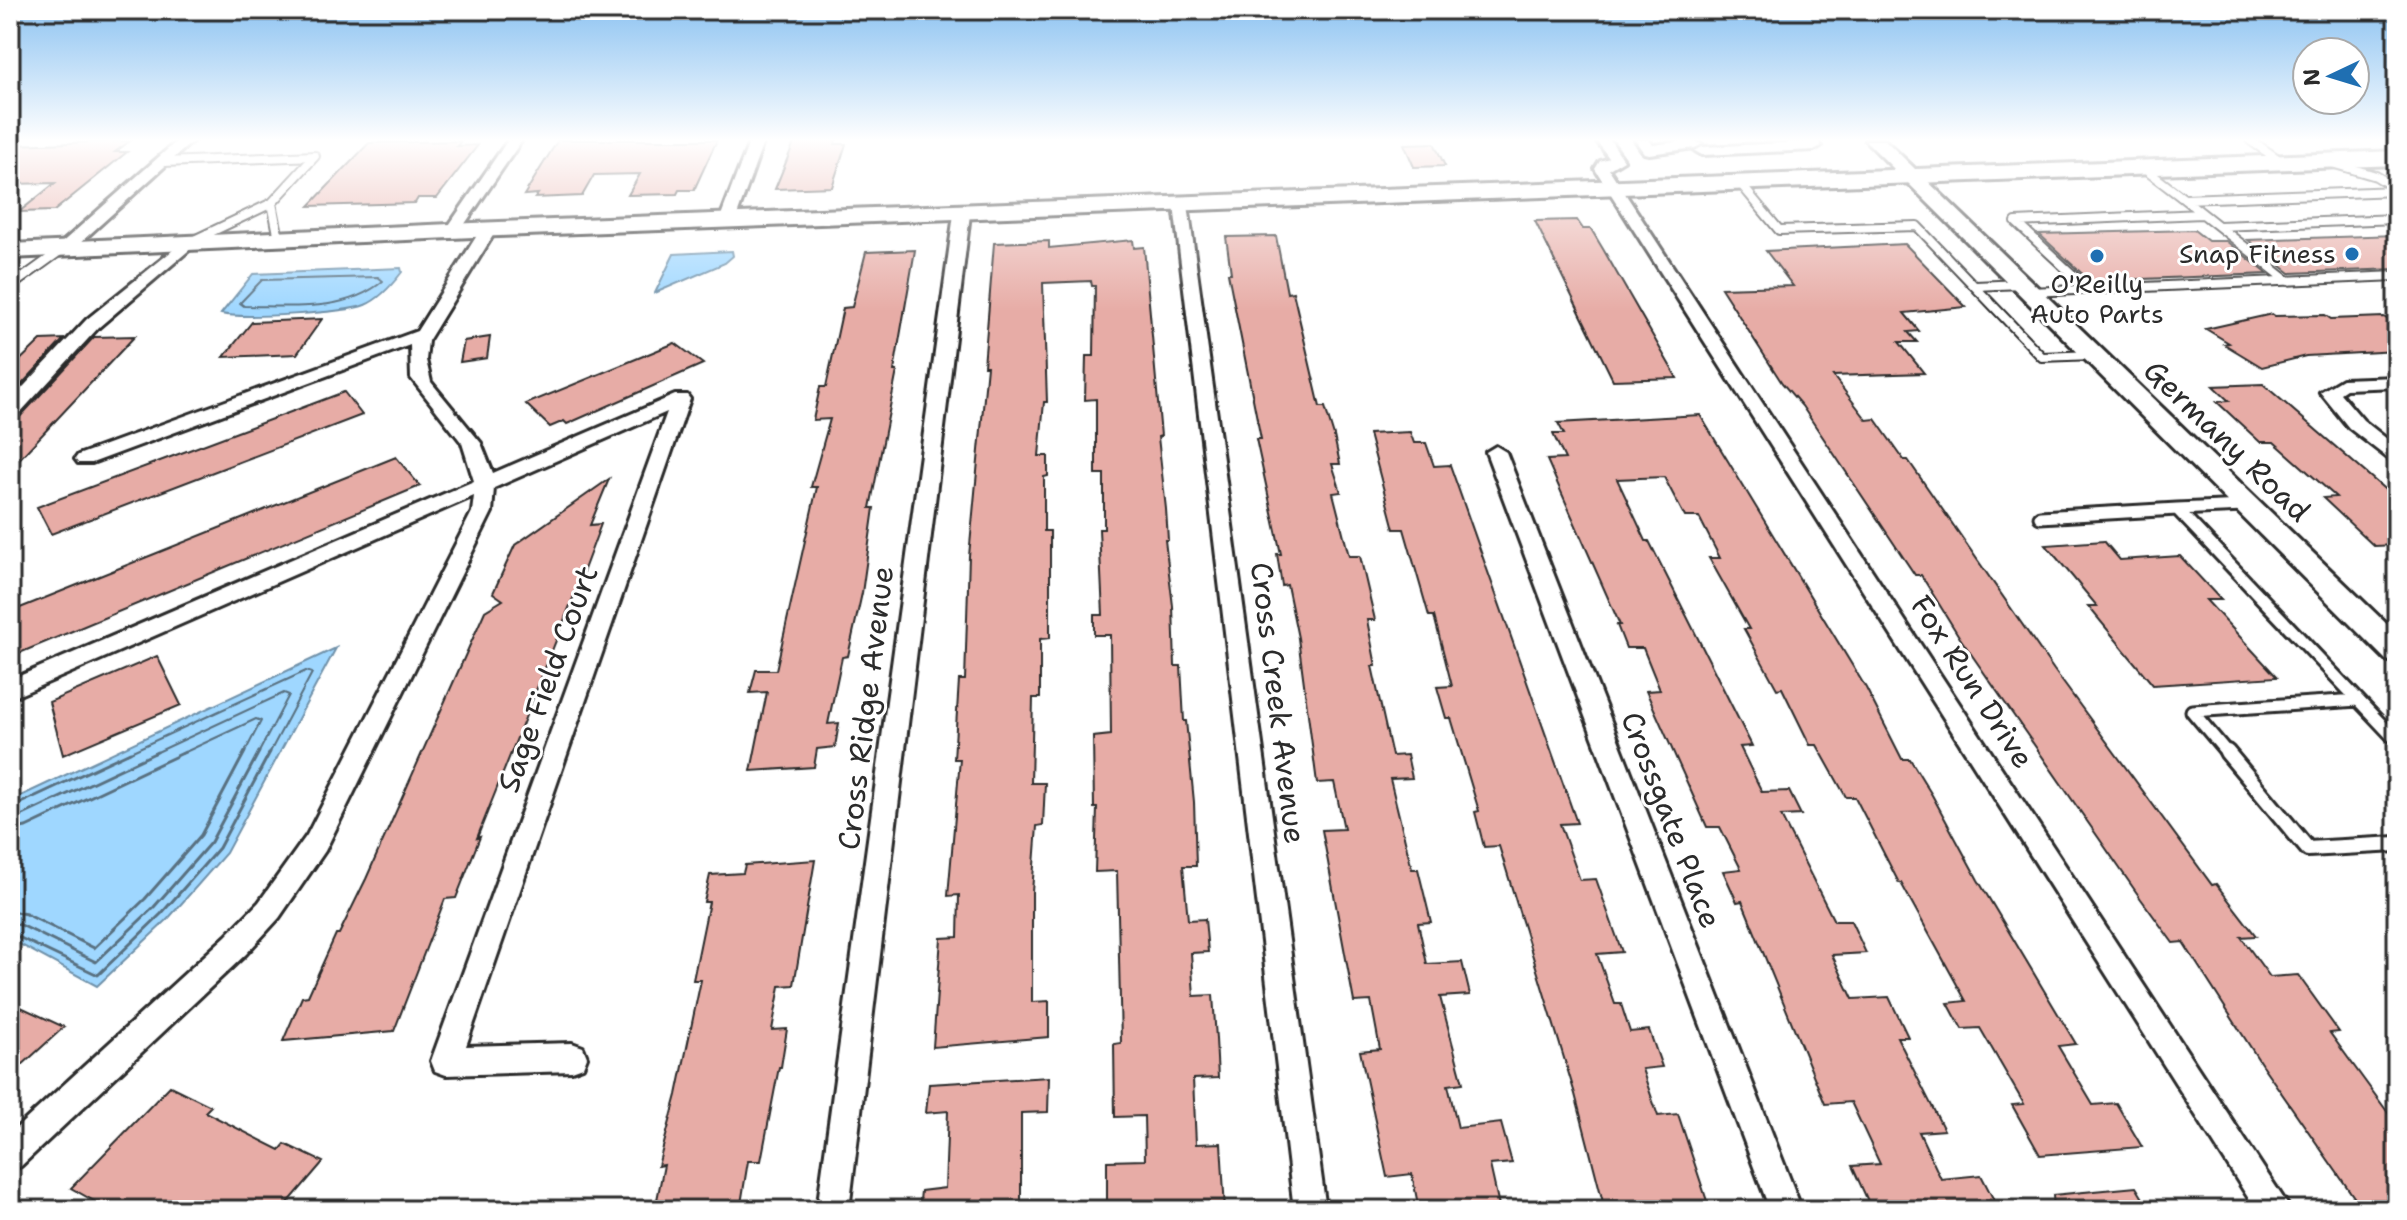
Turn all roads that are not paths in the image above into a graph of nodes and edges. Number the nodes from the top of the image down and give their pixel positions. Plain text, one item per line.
1 (123, 197) edge
2 (278, 197) edge
3 (476, 197) edge
4 (736, 197) edge
5 (1387, 197) edge
6 (1621, 197) edge
7 (1745, 197) edge
8 (1931, 197) edge
9 (2181, 197) edge
10 (2233, 197) edge
11 (2184, 199) junction
12 (272, 203) junction
13 (1181, 205) junction
14 (962, 214) junction
15 (2202, 214) junction
16 (2397, 219) edge
17 (727, 221) junction
18 (2219, 226) junction
19 (489, 229) junction
20 (453, 231) junction
21 (279, 239) junction
22 (188, 243) junction
23 (64, 249) junction
24 (10, 251) edge
25 (2397, 276) edge
26 (2288, 281) junction
27 (1975, 286) junction
28 (10, 287) edge
29 (2025, 288) junction
30 (2089, 290) junction
31 (422, 335) junction
32 (2093, 355) junction
33 (2397, 382) edge
34 (10, 412) edge
35 (1496, 452) dead end
36 (2397, 456) edge
37 (85, 459) dead end
38 (486, 484) junction
39 (2248, 506) junction
40 (2177, 509) junction
41 (2040, 517) dead end
42 (2397, 652) edge
43 (10, 690) edge
44 (2358, 700) junction
45 (2397, 741) edge
46 (2397, 844) edge
47 (572, 1057) dead end
48 (10, 1155) edge
49 (833, 1210) edge
50 (1310, 1210) edge
51 (1786, 1210) edge
52 (2275, 1210) edge

1 - 23 street
2 - 12 lane
3 - 20 street
4 - 17 street
5 - 13 main road
6 - 52 street, Fox Run Drive
7 - 27 lane
8 - 29 main road, Germany Road
9 - 11 lane
10 - 11 lane
11 - 15 lane
12 - 21 lane
12 - 22 lane
13 - 14 main road
13 - 50 street, Cross Creek Avenue
14 - 17 main road
14 - 49 street, Cross Ridge Avenue
15 - 18 lane
15 - 30 lane
16 - 18 lane
17 - 19 main road
18 - 26 lane
19 - 20 main road
19 - 31 street
20 - 21 main road
21 - 22 main road
22 - 23 main road
22 - 34 street
23 - 24 main road
23 - 28 lane
25 - 26 lane
26 - 30 lane
27 - 29 lane
27 - 32 lane
29 - 30 lane
29 - 32 main road, Germany Road
31 - 37 street
31 - 38 street
32 - 39 main road, Germany Road
33 - 36 street
35 - 51 street, Crossgate Place
38 - 43 street, Sage Field Court
38 - 47 street, Sage Field Court
38 - 48 street
39 - 40 lane
39 - 42 main road, Germany Road
40 - 41 lane
40 - 44 lane
44 - 45 lane
44 - 46 lane

